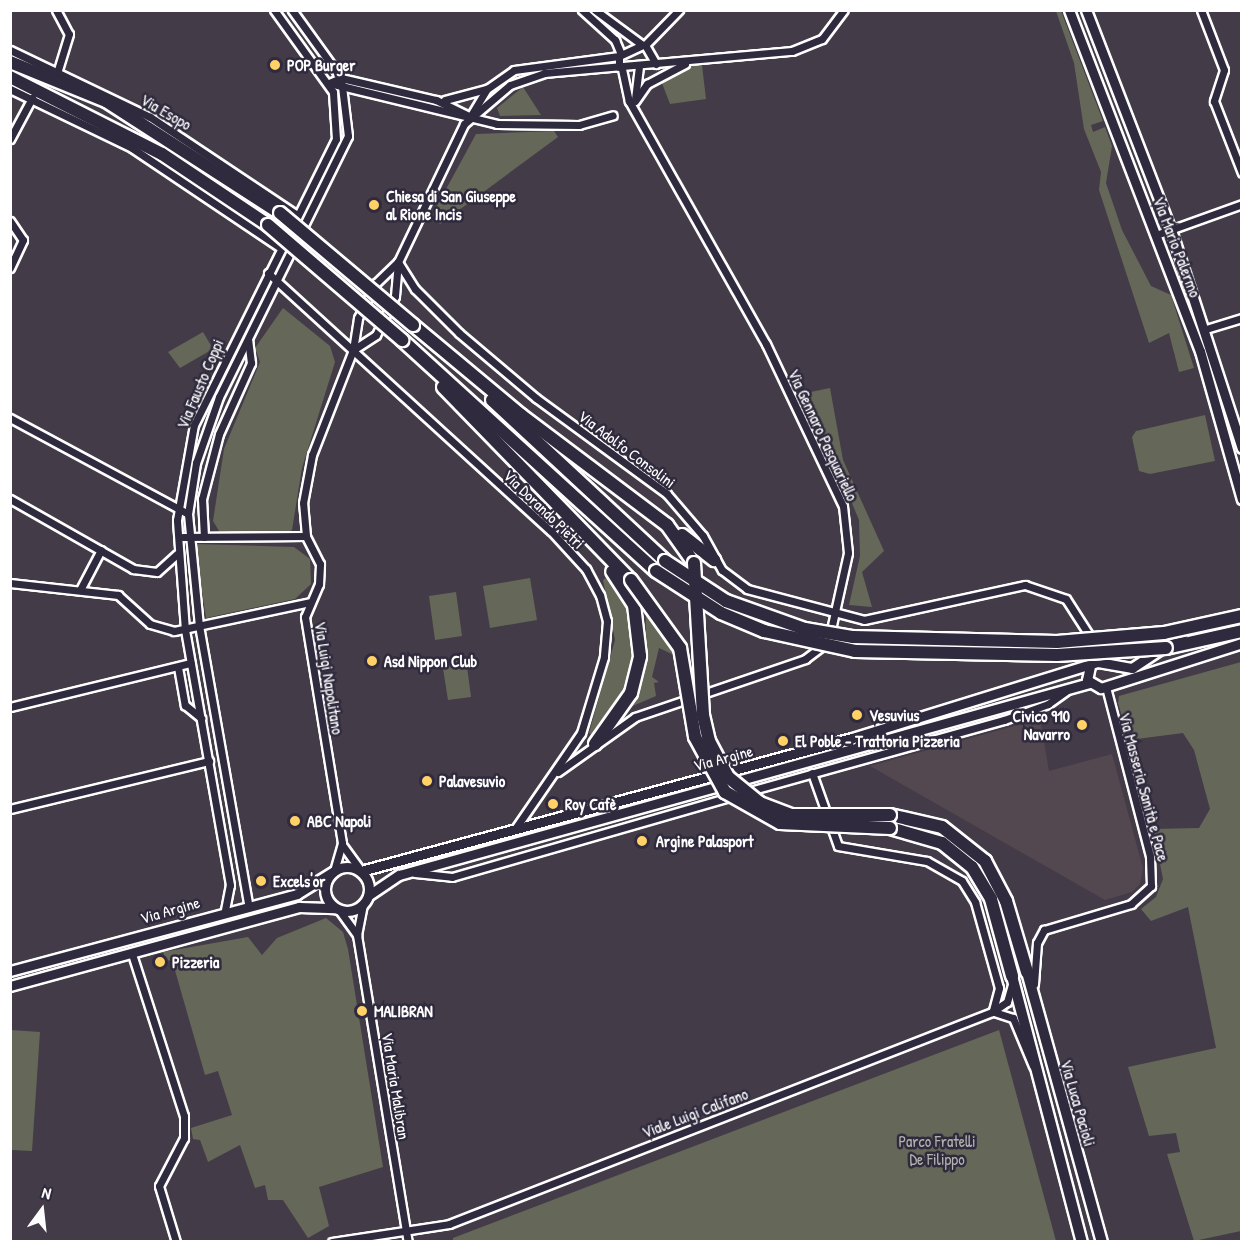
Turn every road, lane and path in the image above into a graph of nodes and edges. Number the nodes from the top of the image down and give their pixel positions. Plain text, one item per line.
1 (56, 10) edge
2 (274, 10) edge
3 (292, 10) edge
4 (582, 10) edge
5 (595, 10) edge
6 (679, 10) edge
7 (844, 10) edge
8 (1069, 10) edge
9 (1086, 10) edge
10 (1201, 10) edge
11 (643, 45) junction
12 (10, 50) edge
13 (620, 55) junction
14 (649, 57) junction
15 (10, 62) edge
16 (689, 62) junction
17 (656, 64) junction
18 (641, 66) junction
19 (621, 68) junction
20 (58, 71) junction
21 (10, 77) edge
22 (341, 78) junction
23 (328, 83) junction
24 (10, 89) edge
25 (487, 89) junction
26 (346, 90) junction
27 (32, 98) junction
28 (436, 100) junction
29 (635, 101) junction
30 (636, 113) junction
31 (613, 116) dead end
32 (470, 117) junction
33 (10, 139) edge
34 (1242, 173) edge
35 (1242, 204) edge
36 (297, 215) junction
37 (10, 221) edge
38 (1171, 230) junction
39 (1156, 235) junction
40 (280, 248) junction
41 (398, 262) junction
42 (10, 268) edge
43 (268, 273) junction
44 (277, 282) junction
45 (1242, 318) edge
46 (413, 325) junction
47 (1206, 328) junction
48 (248, 340) junction
49 (353, 350) junction
50 (417, 353) junction
51 (10, 418) edge
52 (1242, 448) edge
53 (10, 499) edge
54 (1242, 499) edge
55 (178, 507) junction
56 (188, 514) junction
57 (667, 525) junction
58 (306, 536) junction
59 (188, 537) junction
60 (204, 537) junction
61 (177, 538) junction
62 (593, 546) junction
63 (101, 550) junction
64 (177, 554) junction
65 (714, 560) junction
66 (10, 583) edge
67 (80, 590) junction
68 (310, 603) junction
69 (835, 615) junction
70 (1242, 617) edge
71 (199, 626) junction
72 (185, 630) junction
73 (1242, 631) edge
74 (1242, 643) edge
75 (191, 663) junction
76 (1099, 664) junction
77 (178, 667) junction
78 (1089, 683) junction
79 (1107, 685) junction
80 (1068, 689) junction
81 (10, 707) edge
82 (201, 718) junction
83 (595, 744) junction
84 (208, 761) junction
85 (558, 772) junction
86 (812, 773) junction
87 (10, 809) edge
88 (513, 831) junction
89 (342, 843) junction
90 (334, 871) junction
91 (361, 871) junction
92 (415, 873) junction
93 (369, 895) junction
94 (248, 903) junction
95 (363, 905) junction
96 (337, 909) junction
97 (225, 910) junction
98 (357, 936) junction
99 (132, 954) junction
100 (10, 971) edge
101 (1027, 972) joint
102 (1012, 976) junction
103 (10, 986) edge
104 (1033, 999) junction
105 (992, 1012) junction
106 (1035, 1068) junction
107 (408, 1238) edge
108 (176, 1242) edge
109 (332, 1242) edge
110 (1082, 1242) edge
111 (1102, 1242) edge

1 - 20 street
2 - 23 street
3 - 22 street
4 - 13 street
5 - 11 street
6 - 11 street
7 - 16 street
8 - 39 street, Via Mario Palermo
9 - 38 street, Via Mario Palermo
10 - 34 street
11 - 13 street
11 - 14 street
12 - 20 street, Via Esopo
13 - 19 street
13 - 25 street
14 - 17 street
14 - 18 street
15 - 46 highway, bridge
16 - 17 street
16 - 29 street
17 - 18 street
18 - 19 street
18 - 29 street
19 - 30 street
19 - 32 street
20 - 36 street, Via Esopo
21 - 50 highway, bridge
22 - 23 street
22 - 26 street
22 - 28 street
23 - 26 street
23 - 36 street, Via Fausto Coppi
24 - 27 street
25 - 28 street
25 - 32 street, Via Luigi Napolitano
26 - 32 street
26 - 44 street, Via Fausto Coppi
27 - 33 street
27 - 40 street
28 - 32 street
29 - 30 street
30 - 69 street, Via Gennaro Pasquariello
31 - 32 street
32 - 41 street, Via Luigi Napolitano
35 - 38 street
36 - 40 street, Via Fausto Coppi
37 - 42 street
38 - 39 street
38 - 47 street, Via Mario Palermo
39 - 54 street, Via Mario Palermo
40 - 43 street, Via Fausto Coppi
41 - 49 street, Via Luigi Napolitano
41 - 49 street, Via Luigi Napolitano
41 - 65 street, Via Adolfo Consolini
43 - 44 street, Via Dorando Pietri
43 - 55 street, Via Fausto Coppi
44 - 48 street, Via Fausto Coppi
44 - 49 street, Via Dorando Pietri
45 - 47 street
46 - 57 highway
46 - 70 highway, bridge
47 - 52 street, Via Mario Palermo
48 - 56 street, Via Fausto Coppi
48 - 60 street, Via Fausto Coppi
49 - 58 street, Via Luigi Napolitano
49 - 85 street, Via Dorando Pietri
50 - 62 highway
50 - 73 highway, bridge
51 - 55 street
53 - 63 street
55 - 56 street
55 - 61 street, Via Fausto Coppi
56 - 59 street, Via Fausto Coppi
57 - 65 highway
57 - 101 highway, bridge
58 - 60 street
58 - 68 street, Via Luigi Napolitano
59 - 60 street
59 - 61 street
59 - 71 street, Via Fausto Coppi
61 - 64 street, Via Fausto Coppi
62 - 83 highway
62 - 102 highway, bridge
63 - 64 street
63 - 67 street
64 - 72 street, Via Fausto Coppi
65 - 69 street, Via Adolfo Consolini
66 - 67 street
67 - 72 street
68 - 71 street
68 - 89 street, Via Luigi Napolitano
69 - 76 street, Via Adolfo Consolini
69 - 83 street, Via Gennaro Pasquariello
70 - 76 street, Via Argine
71 - 72 street
71 - 94 street, Via Fausto Coppi
72 - 75 street, Via Fausto Coppi
74 - 79 street
75 - 77 street
75 - 82 street, Via Fausto Coppi
76 - 78 street
76 - 79 street
76 - 88 street, Via Argine
77 - 81 street
77 - 82 street, Via Fausto Coppi
78 - 79 street
78 - 80 street, Via Argine
79 - 104 street, Via Masseria Sanità e Pace
80 - 86 street, Via Argine
80 - 92 street, Via Argine
82 - 84 street, Via Fausto Coppi
83 - 85 street, Via Gennaro Pasquariello
84 - 87 street
84 - 97 street, Via Fausto Coppi
85 - 88 street, Via Dorando Pietri
86 - 92 street, Via Argine
86 - 105 street
88 - 91 street, Via Argine
89 - 90 street, Via Luigi Napolitano
89 - 91 street, Via Luigi Napolitano
90 - 91 street
90 - 94 street, Via Argine
90 - 96 street
91 - 93 street
92 - 93 street, Via Argine
93 - 95 street
94 - 97 street, Via Argine
95 - 96 street
95 - 98 street, Via Maria Malibran
96 - 98 street, Via Maria Malibran
96 - 99 street, Via Argine
97 - 100 street, Via Argine
98 - 107 street, Via Maria Malibran
99 - 103 street, Via Argine
99 - 108 street
101 - 104 main road, Via Luca Pacioli
102 - 105 street, Viale Luigi Califano
102 - 106 main road, Via Luca Pacioli
104 - 111 main road, Via Luca Pacioli
105 - 106 street
105 - 107 street, Viale Luigi Califano
106 - 110 main road, Via Luca Pacioli
107 - 109 street, Viale Luigi Califano

